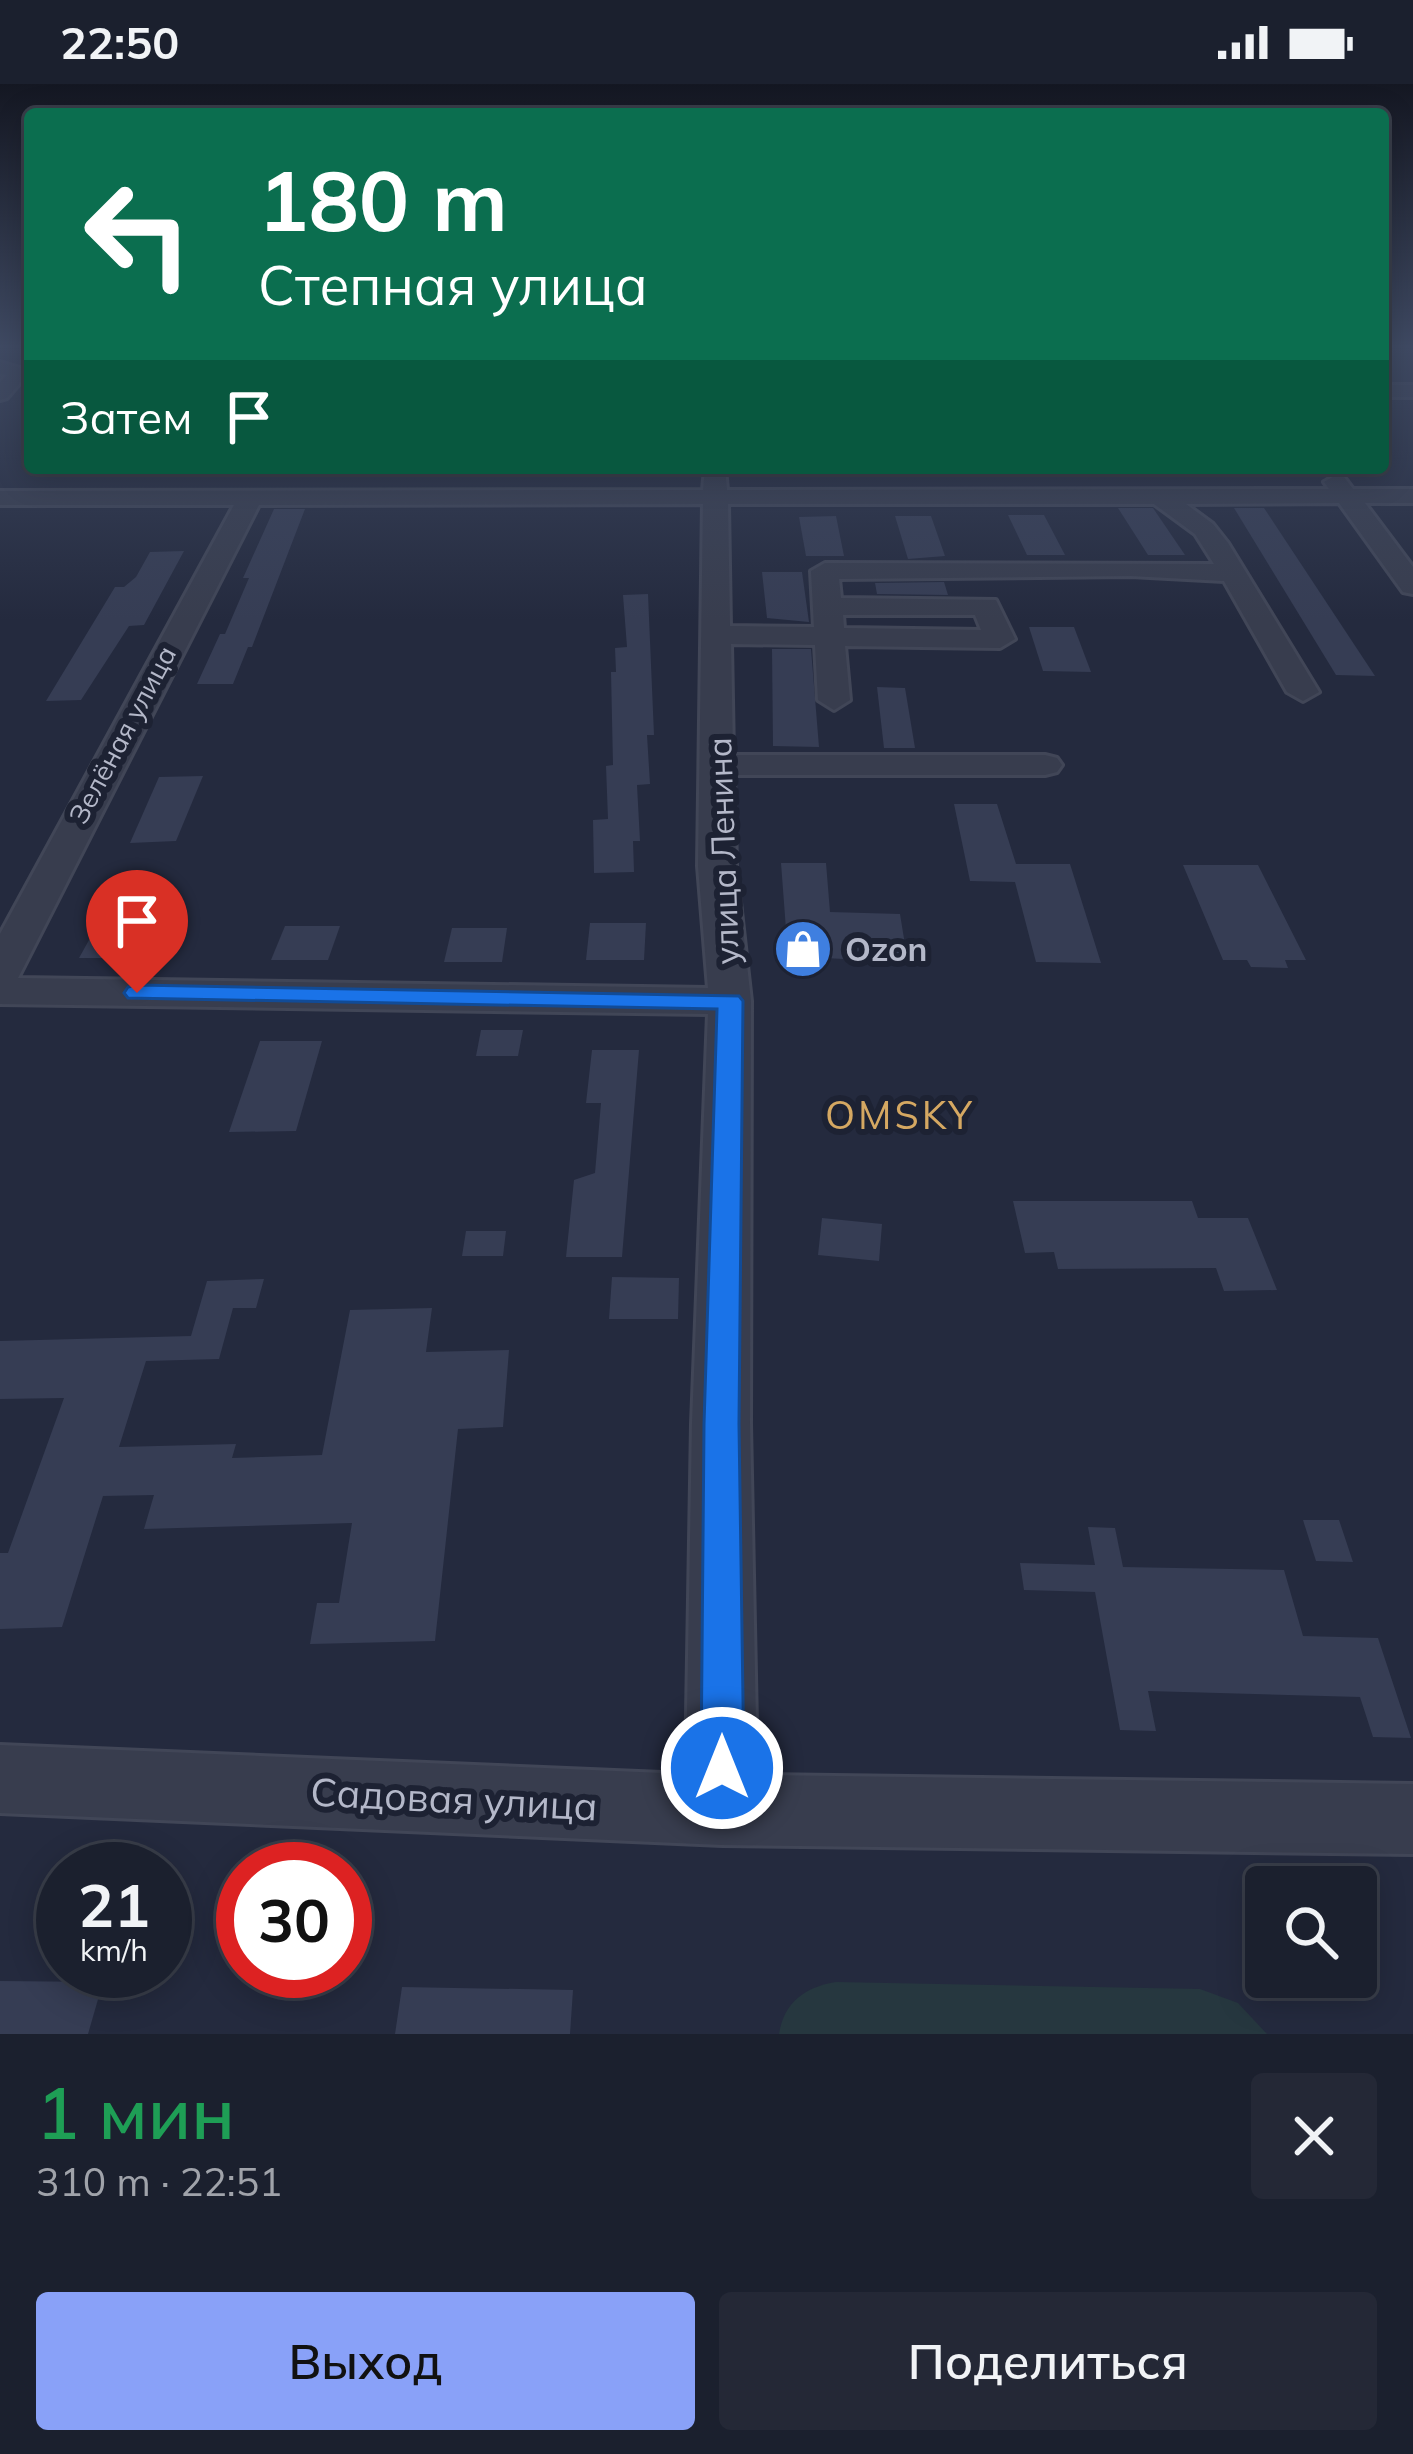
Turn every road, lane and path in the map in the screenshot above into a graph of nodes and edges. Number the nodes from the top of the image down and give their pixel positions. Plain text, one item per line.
1 (1330, 474) edge
2 (715, 482) edge
3 (1413, 496) edge
4 (251, 497) junction
5 (1161, 497) junction
6 (1348, 497) junction
7 (0, 498) edge
8 (848, 531) junction
9 (1399, 548) edge
10 (896, 572) junction
11 (1233, 573) junction
12 (1413, 586) edge
13 (828, 622) junction
14 (716, 635) junction
15 (1303, 692) dead end
16 (833, 700) dead end
17 (718, 765) junction
18 (1045, 765) dead end
19 (0, 974) edge
20 (0, 991) edge
21 (730, 1001) junction
22 (0, 1779) edge
23 (722, 1810) junction
24 (1413, 1820) edge

1 - 6 street
2 - 4 street
2 - 8 street
2 - 14 street, улица Ленина
3 - 6 street
4 - 7 street
4 - 19 street, Зелёная улица
5 - 6 street
5 - 8 street
5 - 11 street
6 - 9 street
8 - 10 street
8 - 10 street
8 - 13 street
9 - 12 street
10 - 11 street
11 - 15 street
13 - 14 street
13 - 16 street
14 - 17 street, улица Ленина
17 - 18 street
17 - 21 street, улица Ленина
20 - 21 street
21 - 23 street, улица Ленина
22 - 23 street, Садовая улица
23 - 24 street, Садовая улица

